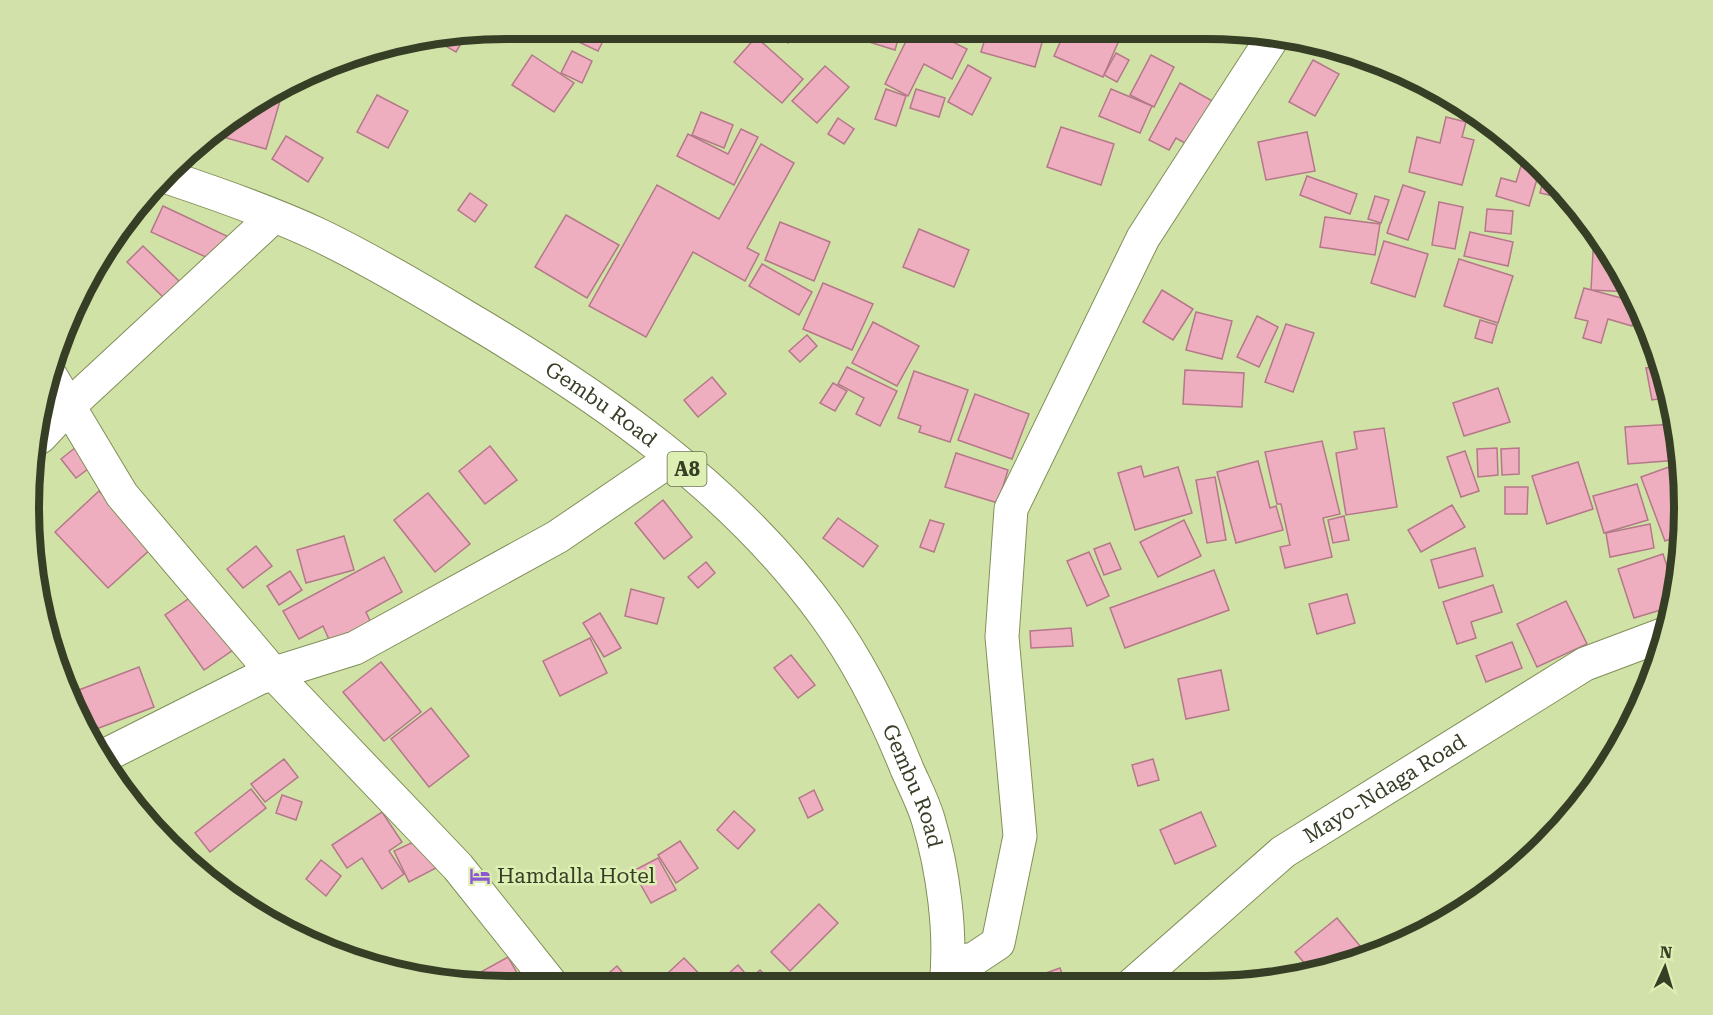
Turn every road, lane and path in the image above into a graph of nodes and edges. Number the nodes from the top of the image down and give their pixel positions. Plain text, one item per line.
1 (1270, 43) edge
2 (173, 179) edge
3 (273, 217) junction
4 (56, 384) edge
5 (69, 406) junction
6 (45, 431) edge
7 (673, 458) junction
8 (1655, 638) edge
9 (273, 673) junction
10 (109, 753) edge
11 (947, 975) edge
12 (544, 976) edge
13 (1143, 976) edge

1 - 11 street
2 - 3 street, Gembu Road / A8
3 - 5 street
3 - 7 street, Gembu Road / A8
4 - 5 street
5 - 6 street
5 - 9 street
7 - 9 street
7 - 11 street, Gembu Road / A8
8 - 13 street, Mayo-Ndaga Road
9 - 10 street
9 - 12 street

